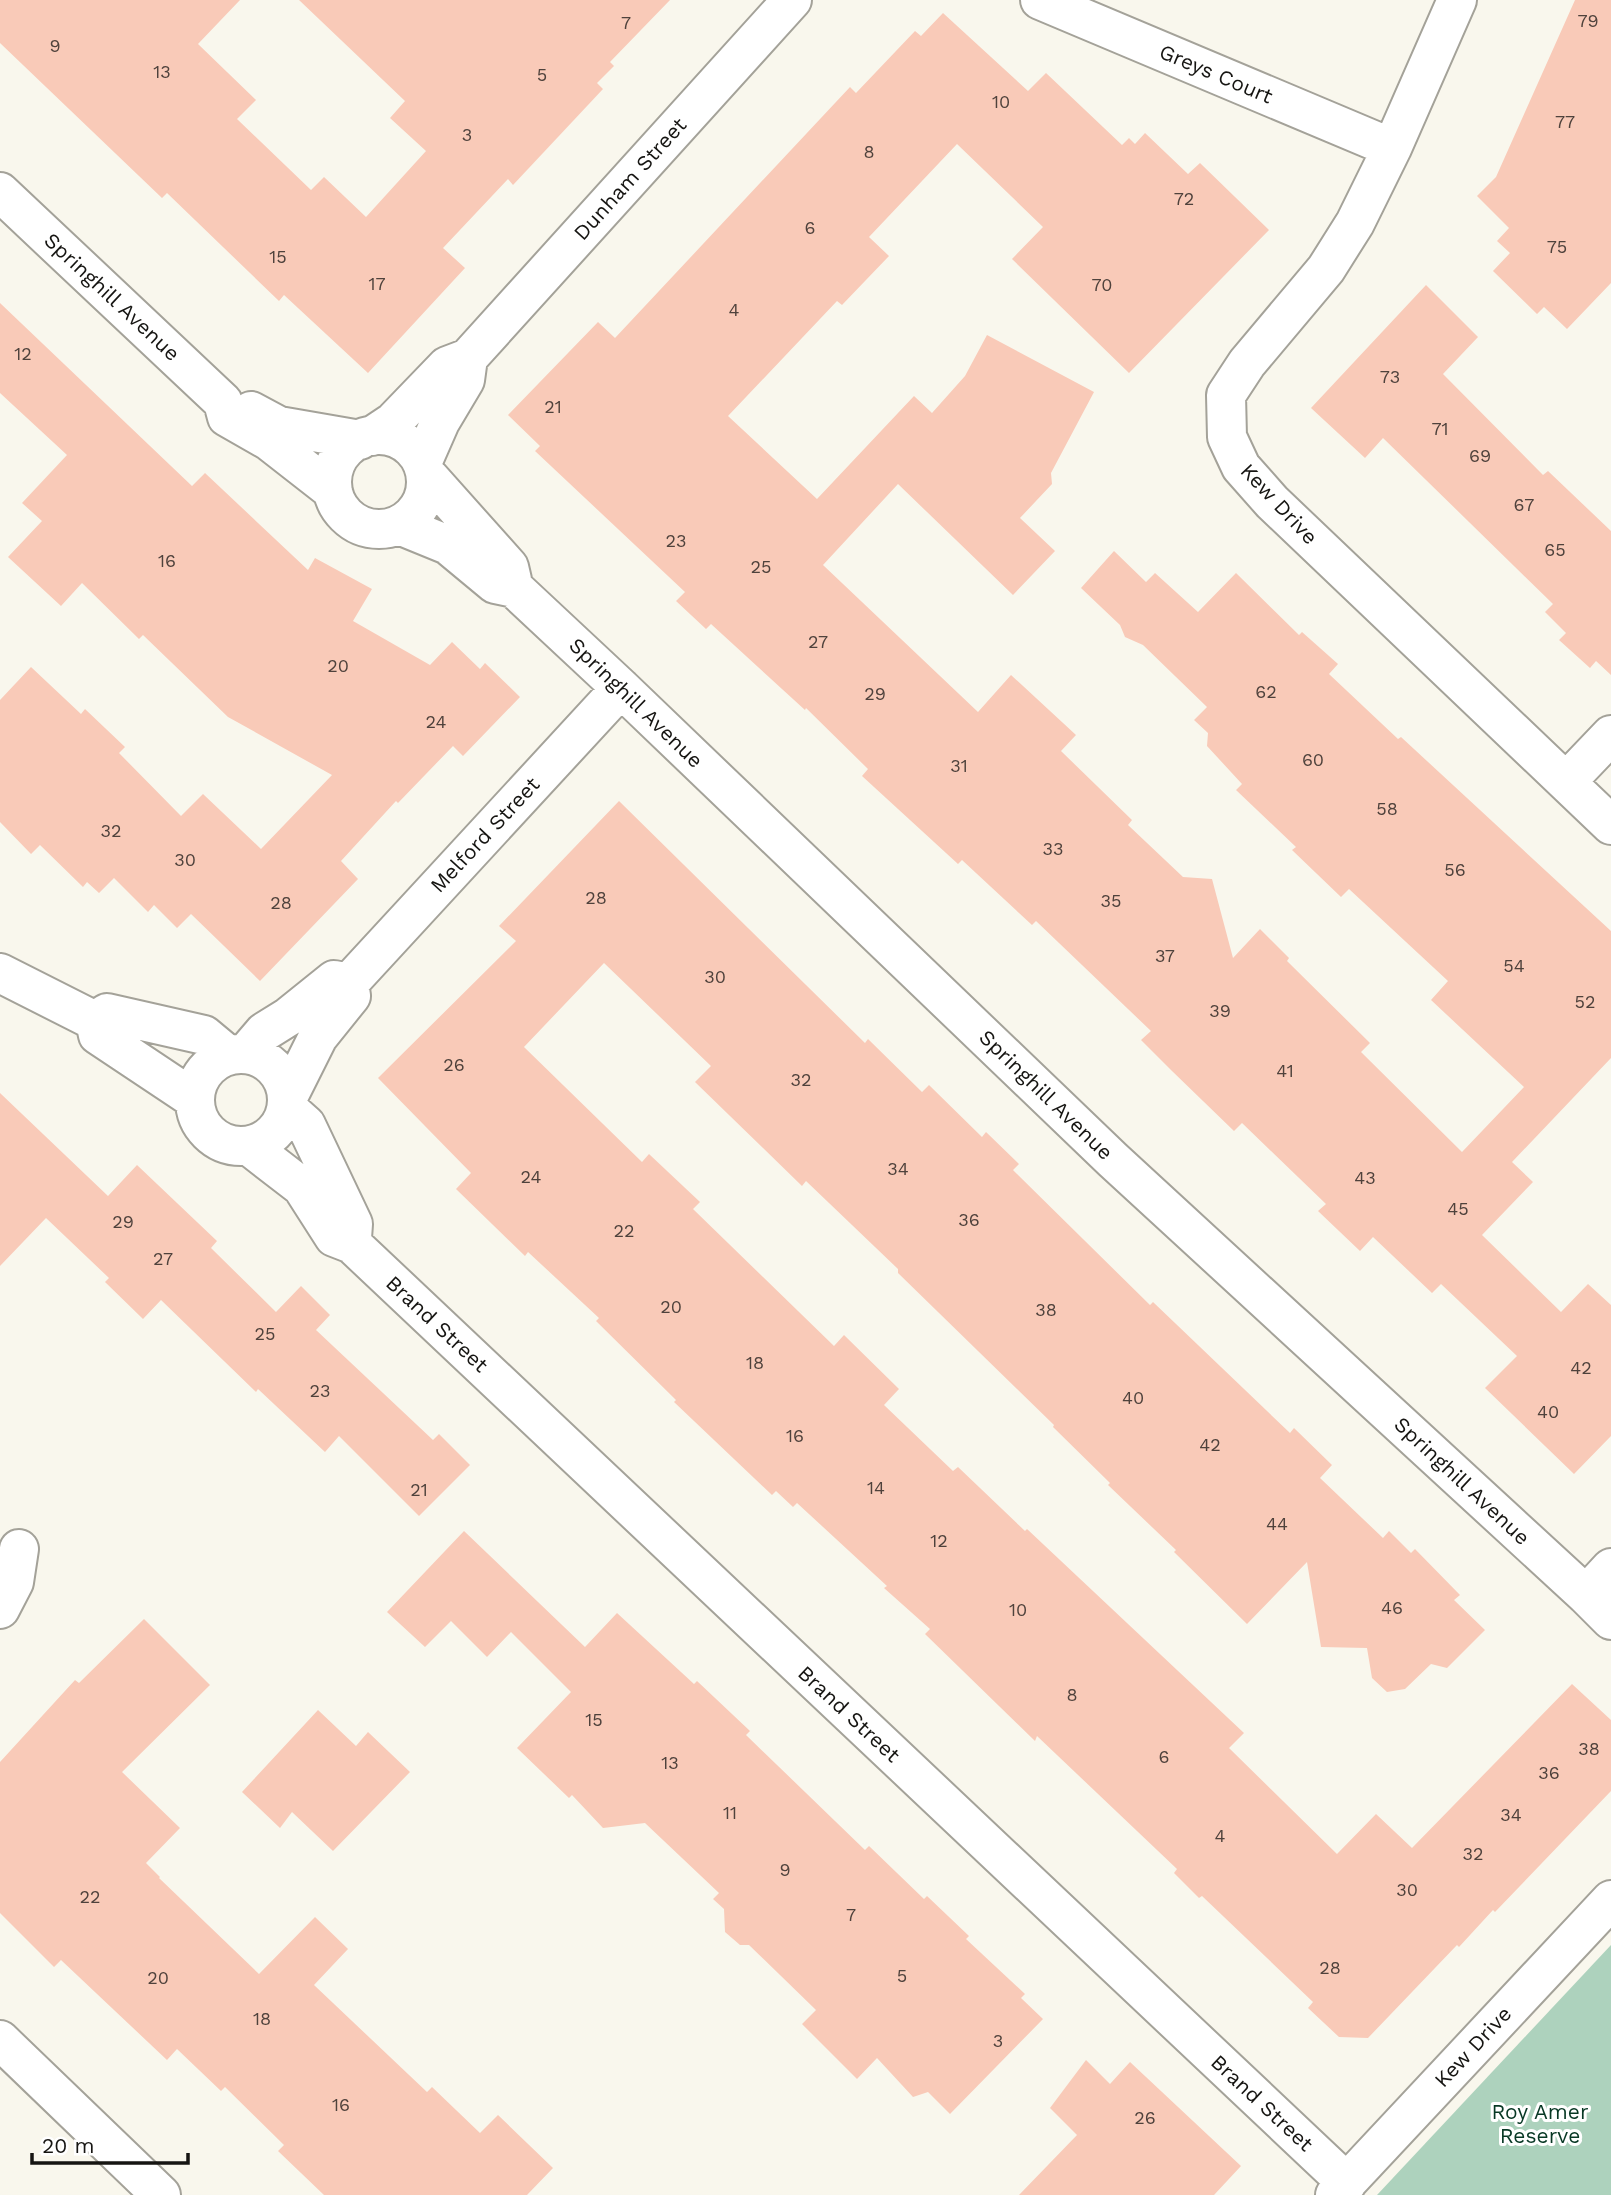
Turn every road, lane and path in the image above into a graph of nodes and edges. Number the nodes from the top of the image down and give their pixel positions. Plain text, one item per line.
1 (792, 0) edge
2 (1040, 0) edge
3 (1457, 0) edge
4 (1392, 148) junction
5 (0, 192) edge
6 (468, 358) junction
7 (223, 402) junction
8 (366, 438) junction
9 (424, 469) junction
10 (333, 491) junction
11 (399, 526) junction
12 (514, 587) junction
13 (621, 688) junction
14 (1611, 735) edge
15 (1566, 782) junction
16 (1611, 825) edge
17 (0, 973) edge
18 (349, 983) junction
19 (95, 1021) junction
20 (237, 1054) junction
21 (194, 1100) junction
22 (287, 1102) junction
23 (249, 1146) junction
24 (352, 1244) junction
25 (19, 1549) dead end
26 (1603, 1594) edge
27 (0, 1609) edge
28 (1611, 1900) edge
29 (0, 2040) edge
30 (1341, 2189) edge
31 (161, 2195) edge

1 - 6 street, Dunham Street
2 - 4 street, Greys Court
3 - 4 street, Kew Drive
4 - 15 street, Kew Drive
5 - 7 street, Springhill Avenue
6 - 8 street, Dunham Street
6 - 9 street, Dunham Street
7 - 8 street, Springhill Avenue
7 - 10 street, Springhill Avenue
8 - 9 street
8 - 10 street
9 - 11 street
9 - 12 street, Springhill Avenue
10 - 11 street
11 - 12 street, Springhill Avenue
12 - 13 street, Springhill Avenue
13 - 18 street, Melford Street
13 - 26 street, Springhill Avenue
14 - 15 street
15 - 16 street, Kew Drive
17 - 19 street
18 - 20 street
18 - 22 street, Melford Street
19 - 20 street
19 - 21 street
20 - 21 street
20 - 22 street
21 - 23 street
22 - 23 street
22 - 24 street
23 - 24 street, Brand Street
24 - 30 street, Brand Street
25 - 27 street
28 - 30 street, Kew Drive
29 - 31 street

